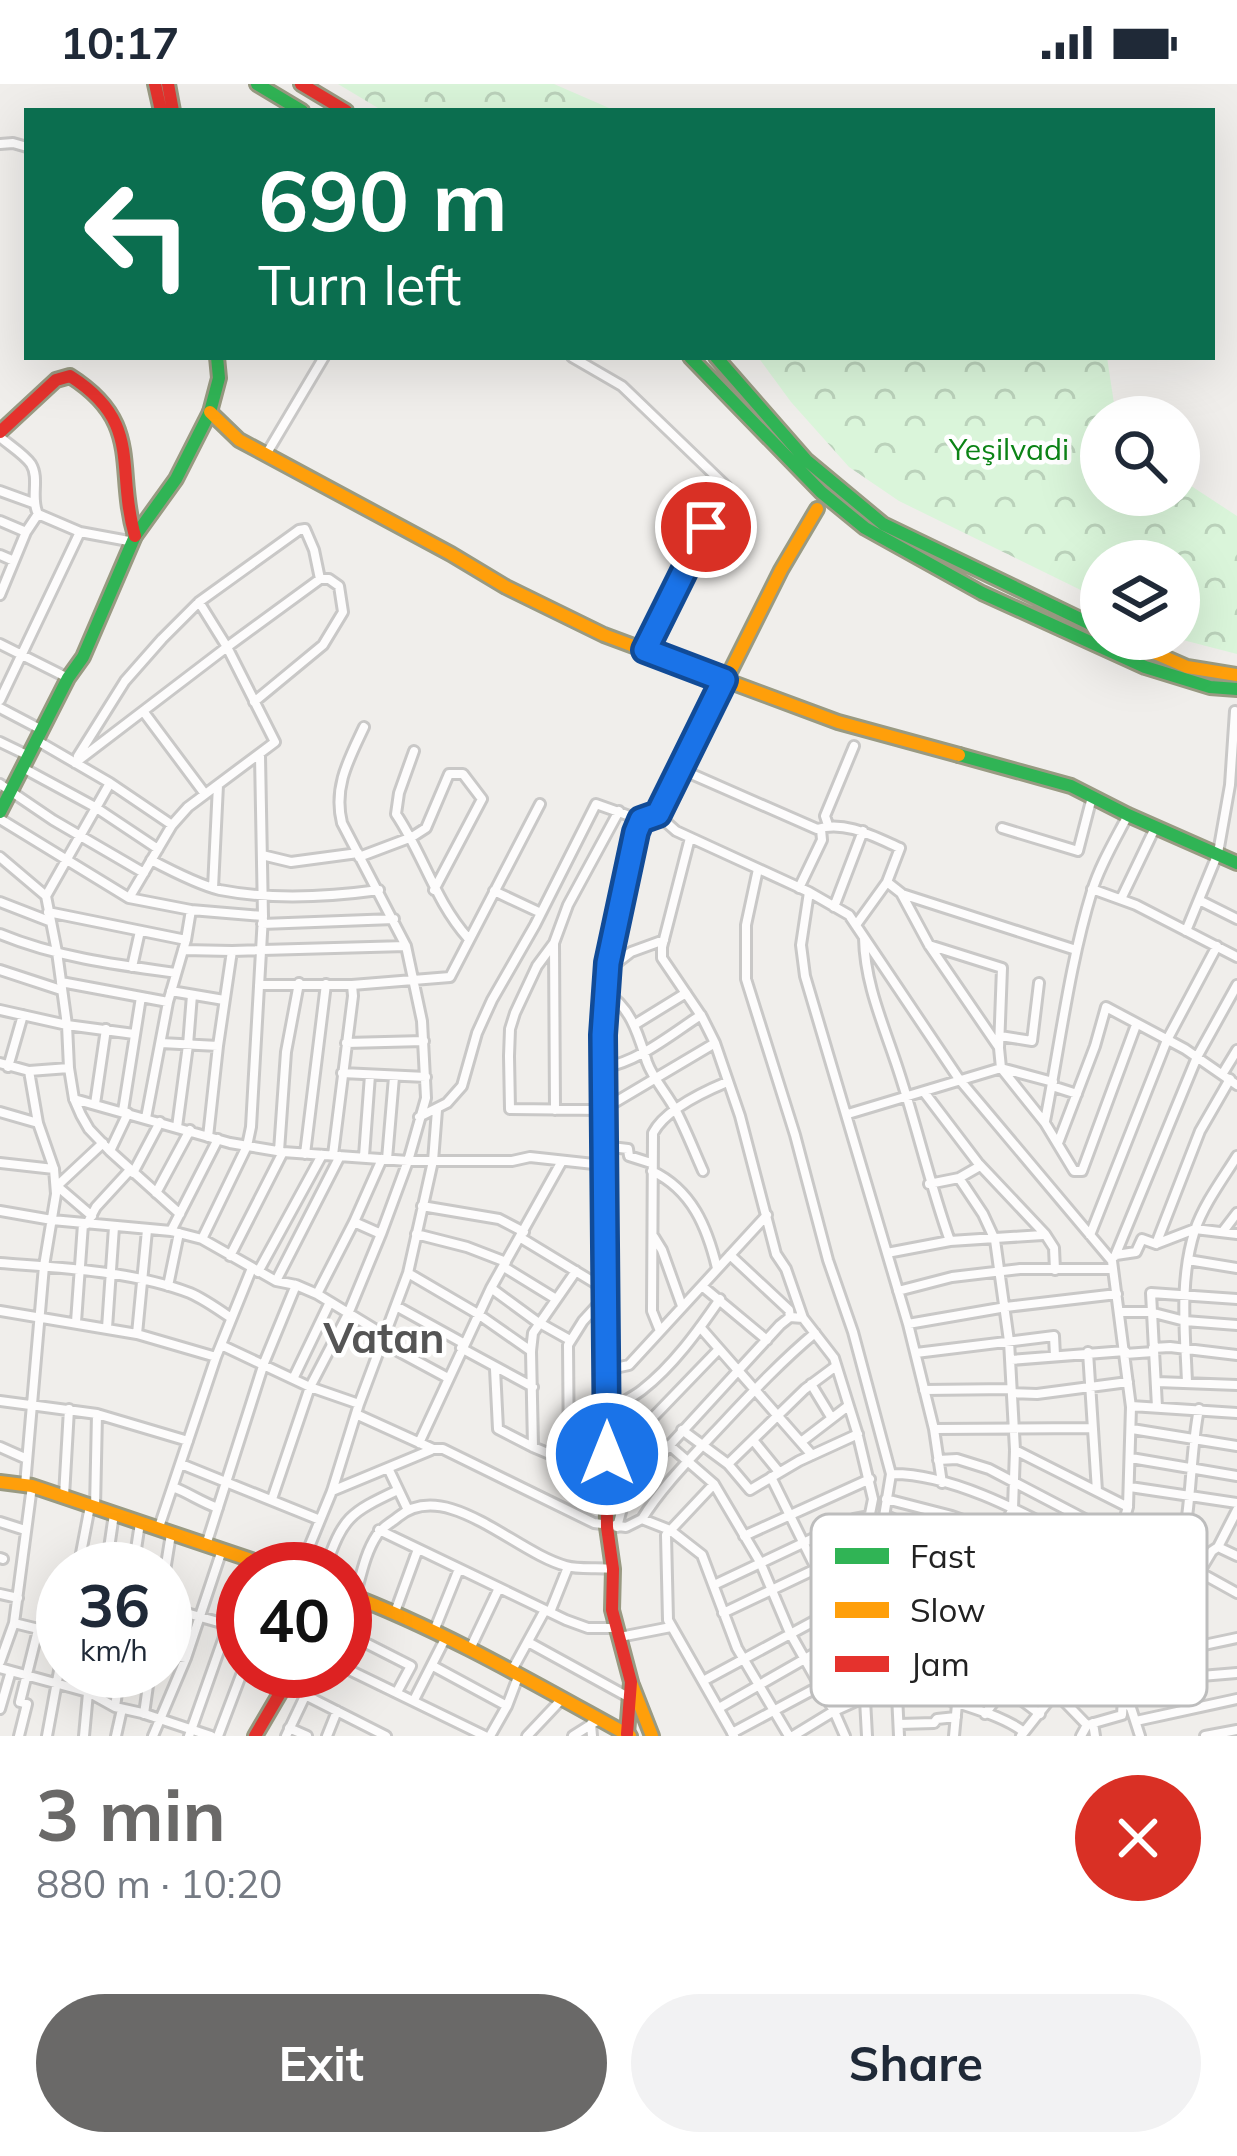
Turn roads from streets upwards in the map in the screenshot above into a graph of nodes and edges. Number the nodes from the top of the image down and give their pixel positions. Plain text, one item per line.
1 (256, 84) edge
2 (302, 84) edge
3 (297, 108) edge
4 (341, 108) edge
5 (218, 360) edge
6 (322, 360) edge
7 (577, 360) edge
8 (693, 360) edge
9 (719, 360) edge
10 (210, 412) junction
11 (0, 434) edge
12 (267, 453) junction
13 (0, 491) edge
14 (32, 503) junction
15 (817, 509) dead end
16 (38, 514) junction
17 (0, 520) edge
18 (26, 532) junction
19 (80, 532) junction
20 (134, 539) junction
21 (0, 555) edge
22 (14, 561) junction
23 (320, 579) junction
24 (1, 589) edge
25 (199, 602) junction
26 (1080, 618) edge
27 (0, 644) edge
28 (227, 647) junction
29 (645, 650) junction
30 (22, 653) junction
31 (1169, 660) edge
32 (1237, 675) edge
33 (68, 678) junction
34 (724, 680) junction
35 (1237, 689) edge
36 (254, 702) junction
37 (0, 704) edge
38 (143, 711) junction
39 (1235, 711) edge
40 (364, 727) dead end
41 (38, 735) junction
42 (0, 742) edge
43 (854, 746) dead end
44 (414, 751) dead end
45 (260, 754) junction
46 (26, 762) junction
47 (75, 763) junction
48 (679, 768) junction
49 (110, 783) junction
50 (218, 784) junction
51 (6, 788) edge
52 (205, 794) junction
53 (1092, 797) junction
54 (540, 804) dead end
55 (95, 807) junction
56 (619, 811) junction
57 (658, 814) junction
58 (1128, 815) junction
59 (0, 816) edge
60 (641, 820) junction
61 (172, 826) junction
62 (825, 827) junction
63 (1002, 828) dead end
64 (1155, 828) junction
65 (863, 831) junction
66 (78, 835) junction
67 (412, 837) junction
68 (690, 838) junction
69 (158, 849) junction
70 (1218, 853) junction
71 (262, 855) junction
72 (358, 855) junction
73 (3, 859) edge
74 (64, 860) junction
75 (151, 860) junction
76 (1237, 862) edge
77 (758, 869) junction
78 (0, 873) edge
79 (143, 873) junction
80 (887, 882) junction
81 (799, 887) junction
82 (213, 888) junction
83 (1092, 889) junction
84 (379, 890) junction
85 (434, 890) junction
86 (493, 890) junction
87 (809, 892) junction
88 (901, 893) junction
89 (261, 894) junction
90 (46, 896) junction
91 (128, 898) junction
92 (1121, 899) junction
93 (1199, 900) junction
94 (0, 902) edge
95 (834, 907) junction
96 (191, 910) junction
97 (541, 913) junction
98 (49, 917) junction
99 (394, 919) junction
100 (1237, 919) edge
101 (262, 920) junction
102 (856, 926) junction
103 (140, 931) junction
104 (1186, 931) junction
105 (0, 934) edge
106 (468, 938) junction
107 (864, 938) junction
108 (665, 939) junction
109 (554, 943) junction
110 (184, 945) junction
111 (929, 945) junction
112 (406, 946) junction
113 (1217, 946) junction
114 (261, 950) junction
115 (1077, 950) junction
116 (232, 951) junction
117 (57, 952) junction
118 (1237, 957) edge
119 (132, 967) junction
120 (0, 970) edge
121 (607, 970) junction
122 (176, 973) junction
123 (416, 979) junction
124 (298, 983) junction
125 (1039, 983) dead end
126 (326, 984) junction
127 (259, 985) junction
128 (352, 985) junction
129 (1237, 985) edge
130 (62, 986) junction
131 (605, 992) junction
132 (686, 993) junction
133 (192, 995) junction
134 (170, 996) junction
135 (141, 997) junction
136 (224, 1000) junction
137 (0, 1010) edge
138 (23, 1015) junction
139 (701, 1015) junction
140 (634, 1024) junction
141 (67, 1025) junction
142 (1136, 1025) junction
143 (106, 1029) junction
144 (134, 1034) junction
145 (1000, 1036) junction
146 (1167, 1040) junction
147 (424, 1041) junction
148 (346, 1042) junction
149 (161, 1043) junction
150 (715, 1043) junction
151 (188, 1046) junction
152 (218, 1046) junction
153 (999, 1048) junction
154 (1237, 1050) edge
155 (646, 1051) junction
156 (1197, 1057) junction
157 (4, 1065) edge
158 (69, 1068) junction
159 (603, 1068) junction
160 (1001, 1068) junction
161 (29, 1071) junction
162 (342, 1072) junction
163 (370, 1075) junction
164 (394, 1076) junction
165 (425, 1077) junction
166 (657, 1079) junction
167 (959, 1079) junction
168 (1230, 1079) edge
169 (728, 1082) junction
170 (1053, 1084) junction
171 (924, 1092) junction
172 (1077, 1094) junction
173 (907, 1098) junction
174 (74, 1099) junction
175 (94, 1104) junction
176 (437, 1110) junction
177 (555, 1110) junction
178 (602, 1110) junction
179 (676, 1110) junction
180 (0, 1112) edge
181 (126, 1112) junction
182 (848, 1114) junction
183 (146, 1118) junction
184 (419, 1118) junction
185 (160, 1122) junction
186 (1045, 1123) junction
187 (38, 1124) junction
188 (177, 1127) junction
189 (190, 1130) junction
190 (213, 1138) junction
191 (1058, 1143) junction
192 (247, 1146) junction
193 (603, 1146) junction
194 (106, 1147) junction
195 (281, 1151) junction
196 (304, 1154) junction
197 (332, 1156) junction
198 (364, 1156) junction
199 (1237, 1156) edge
200 (385, 1159) junction
201 (562, 1160) junction
202 (407, 1161) junction
203 (433, 1161) junction
204 (0, 1163) edge
205 (603, 1165) junction
206 (980, 1166) junction
207 (651, 1167) junction
208 (54, 1169) junction
209 (703, 1171) dead end
210 (132, 1172) junction
211 (959, 1178) junction
212 (929, 1184) junction
213 (57, 1186) junction
214 (156, 1193) junction
215 (422, 1206) junction
216 (0, 1211) edge
217 (1237, 1213) edge
218 (180, 1214) junction
219 (767, 1215) junction
220 (52, 1220) junction
221 (87, 1221) junction
222 (354, 1222) junction
223 (114, 1227) junction
224 (1195, 1229) junction
225 (147, 1230) junction
226 (1224, 1231) junction
227 (175, 1232) junction
228 (381, 1234) junction
229 (416, 1234) junction
230 (1045, 1234) junction
231 (1237, 1234) edge
232 (523, 1235) junction
233 (652, 1235) junction
234 (1090, 1235) junction
235 (202, 1239) junction
236 (995, 1240) junction
237 (950, 1241) junction
238 (1156, 1244) junction
239 (887, 1253) junction
240 (730, 1255) junction
241 (230, 1256) junction
242 (1188, 1260) junction
243 (1113, 1262) junction
244 (0, 1263) edge
245 (505, 1264) junction
246 (44, 1266) junction
247 (717, 1268) junction
248 (1237, 1268) edge
249 (81, 1270) junction
250 (255, 1270) junction
251 (1055, 1270) junction
252 (576, 1271) junction
253 (999, 1272) junction
254 (408, 1273) junction
255 (112, 1276) junction
256 (141, 1281) junction
257 (276, 1281) junction
258 (296, 1285) junction
259 (168, 1286) junction
260 (702, 1286) junction
261 (491, 1288) junction
262 (898, 1291) junction
263 (607, 1292) junction
264 (316, 1294) junction
265 (1117, 1294) junction
266 (1184, 1294) junction
267 (556, 1299) junction
268 (720, 1299) junction
269 (1237, 1299) edge
270 (330, 1302) junction
271 (396, 1306) junction
272 (1006, 1307) junction
273 (682, 1308) junction
274 (0, 1311) edge
275 (1119, 1312) junction
276 (1150, 1312) junction
277 (348, 1314) junction
278 (478, 1314) junction
279 (39, 1316) junction
280 (790, 1316) junction
281 (231, 1318) junction
282 (802, 1318) junction
283 (1185, 1321) junction
284 (76, 1322) junction
285 (538, 1322) junction
286 (908, 1324) junction
287 (1237, 1325) edge
288 (700, 1327) junction
289 (106, 1328) junction
290 (660, 1331) junction
291 (815, 1333) junction
292 (137, 1334) junction
293 (384, 1340) junction
294 (570, 1340) junction
295 (766, 1340) junction
296 (1010, 1341) junction
297 (221, 1345) junction
298 (462, 1346) junction
299 (718, 1349) junction
300 (1186, 1349) junction
301 (1153, 1350) junction
302 (531, 1351) junction
303 (916, 1352) junction
304 (1088, 1352) junction
305 (1125, 1352) junction
306 (1237, 1355) edge
307 (1055, 1356) junction
308 (216, 1357) junction
309 (1011, 1360) junction
310 (264, 1363) junction
311 (836, 1366) junction
312 (495, 1369) junction
313 (606, 1370) junction
314 (740, 1372) junction
315 (448, 1378) junction
316 (293, 1379) junction
317 (1128, 1382) junction
318 (1156, 1382) junction
319 (1187, 1382) junction
320 (812, 1384) junction
321 (1092, 1385) junction
322 (1237, 1385) edge
323 (310, 1387) junction
324 (533, 1387) junction
325 (755, 1389) junction
326 (924, 1390) junction
327 (1011, 1391) junction
328 (2, 1405) edge
329 (33, 1405) junction
330 (848, 1406) junction
331 (1131, 1406) junction
332 (1157, 1407) junction
333 (1199, 1408) junction
334 (68, 1409) junction
335 (358, 1410) junction
336 (608, 1411) junction
337 (1237, 1413) edge
338 (97, 1414) junction
339 (778, 1414) junction
340 (831, 1417) junction
341 (1014, 1427) junction
342 (1093, 1428) junction
343 (1132, 1429) junction
344 (682, 1430) junction
345 (934, 1430) junction
346 (858, 1434) junction
347 (1193, 1438) junction
348 (753, 1439) junction
349 (188, 1442) junction
350 (801, 1442) junction
351 (419, 1443) junction
352 (669, 1445) junction
353 (703, 1445) junction
354 (1237, 1446) edge
355 (0, 1447) edge
356 (533, 1448) junction
357 (433, 1449) junction
358 (1015, 1450) junction
359 (607, 1454) junction
360 (812, 1455) junction
361 (1132, 1458) junction
362 (27, 1459) junction
363 (938, 1460) junction
364 (688, 1462) junction
365 (569, 1463) junction
366 (181, 1464) junction
367 (728, 1464) junction
368 (388, 1468) junction
369 (1190, 1468) junction
370 (775, 1474) junction
371 (1237, 1476) edge
372 (607, 1478) junction
373 (890, 1479) junction
374 (1013, 1480) junction
375 (0, 1481) edge
376 (870, 1481) junction
377 (942, 1483) junction
378 (226, 1484) junction
379 (714, 1484) junction
380 (28, 1485) junction
381 (173, 1487) junction
382 (1130, 1487) junction
383 (398, 1490) junction
384 (1097, 1490) junction
385 (332, 1491) junction
386 (64, 1496) junction
387 (1188, 1497) junction
388 (272, 1499) junction
389 (886, 1499) junction
390 (93, 1507) junction
391 (1128, 1507) junction
392 (1237, 1507) edge
393 (218, 1508) junction
394 (407, 1508) junction
395 (1013, 1508) junction
396 (113, 1514) junction
397 (788, 1514) junction
398 (870, 1514) edge
399 (884, 1514) edge
400 (944, 1514) edge
401 (1010, 1514) edge
402 (1023, 1514) edge
403 (1076, 1514) edge
404 (1125, 1514) edge
405 (1187, 1514) edge
406 (320, 1520) junction
407 (642, 1520) junction
408 (0, 1522) edge
409 (1234, 1522) edge
410 (140, 1523) junction
411 (612, 1526) junction
412 (26, 1530) junction
413 (379, 1530) junction
414 (670, 1530) junction
415 (165, 1532) junction
416 (744, 1536) junction
417 (811, 1540) edge
418 (85, 1542) edge
419 (109, 1542) edge
420 (137, 1542) edge
421 (165, 1542) edge
422 (311, 1542) edge
423 (335, 1542) edge
424 (802, 1544) junction
425 (372, 1545) edge
426 (206, 1546) junction
427 (1218, 1547) junction
428 (216, 1548) edge
429 (418, 1549) junction
430 (1237, 1556) edge
431 (1207, 1559) edge
432 (760, 1562) junction
433 (811, 1562) edge
434 (568, 1567) junction
435 (216, 1569) edge
436 (459, 1569) junction
437 (613, 1569) junction
438 (811, 1572) edge
439 (1207, 1575) edge
440 (714, 1585) junction
441 (499, 1588) junction
442 (772, 1592) junction
443 (1237, 1593) edge
444 (0, 1594) edge
445 (18, 1598) junction
446 (372, 1603) edge
447 (548, 1611) junction
448 (395, 1612) junction
449 (723, 1613) junction
450 (192, 1614) edge
451 (201, 1617) junction
452 (216, 1621) edge
453 (811, 1622) edge
454 (14, 1623) junction
455 (671, 1627) junction
456 (36, 1629) edge
457 (619, 1633) junction
458 (790, 1633) junction
459 (440, 1634) junction
460 (1237, 1638) edge
461 (36, 1639) edge
462 (192, 1642) edge
463 (527, 1642) junction
464 (1207, 1644) edge
465 (372, 1646) edge
466 (470, 1649) junction
467 (811, 1658) edge
468 (216, 1660) edge
469 (744, 1660) junction
470 (806, 1661) junction
471 (0, 1665) edge
472 (433, 1666) junction
473 (811, 1670) edge
474 (11, 1671) junction
475 (1237, 1672) edge
476 (514, 1675) junction
477 (1207, 1675) edge
478 (28, 1677) junction
479 (36, 1678) edge
480 (372, 1679) edge
481 (704, 1681) junction
482 (631, 1682) junction
483 (759, 1685) junction
484 (811, 1689) edge
485 (397, 1692) junction
486 (54, 1698) edge
487 (87, 1698) edge
488 (99, 1698) edge
489 (119, 1698) edge
490 (146, 1698) edge
491 (171, 1698) edge
492 (231, 1698) edge
493 (277, 1698) edge
494 (304, 1698) edge
495 (311, 1698) edge
496 (630, 1698) junction
497 (1237, 1699) edge
498 (414, 1700) junction
499 (562, 1700) junction
500 (1207, 1705) edge
501 (507, 1706) junction
502 (831, 1706) edge
503 (845, 1706) edge
504 (866, 1706) edge
505 (898, 1706) edge
506 (957, 1706) edge
507 (963, 1706) edge
508 (991, 1706) edge
509 (1029, 1706) edge
510 (1047, 1706) edge
511 (1070, 1706) edge
512 (1122, 1706) edge
513 (1130, 1706) edge
514 (1203, 1706) edge
515 (1198, 1707) joint
516 (118, 1708) junction
517 (719, 1708) junction
518 (0, 1709) edge
519 (773, 1710) junction
520 (338, 1711) junction
521 (834, 1711) junction
522 (144, 1714) junction
523 (985, 1714) junction
524 (1040, 1714) junction
525 (956, 1717) junction
526 (162, 1720) junction
527 (1136, 1721) junction
528 (595, 1722) junction
529 (899, 1724) junction
530 (1090, 1724) junction
531 (1237, 1730) edge
532 (288, 1732) edge
533 (190, 1733) edge
534 (1023, 1734) edge
535 (733, 1735) edge
536 (19, 1736) edge
537 (47, 1736) edge
538 (84, 1736) edge
539 (116, 1736) edge
540 (153, 1736) edge
541 (214, 1736) edge
542 (255, 1736) edge
543 (308, 1736) edge
544 (327, 1736) edge
545 (386, 1736) edge
546 (487, 1736) edge
547 (527, 1736) edge
548 (573, 1736) edge
549 (592, 1736) edge
550 (628, 1736) edge
551 (652, 1736) edge
552 (791, 1736) edge
553 (845, 1736) edge
554 (867, 1736) edge
555 (899, 1736) edge
556 (954, 1736) edge
557 (1082, 1736) edge
558 (1095, 1736) edge
559 (1140, 1736) edge
560 (1205, 1736) edge

1 - 3 street
2 - 4 street
5 - 10 street
6 - 12 street
7 - 29 street
8 - 35 street
9 - 26 street
10 - 12 street
10 - 20 street
11 - 14 street
11 - 20 street
12 - 29 street
13 - 14 street
14 - 16 street
15 - 34 street
16 - 18 street
16 - 19 street
17 - 18 street
18 - 22 street
19 - 20 street
19 - 30 street
20 - 33 street
21 - 22 street
22 - 24 street
23 - 25 street
23 - 28 street
23 - 36 street
25 - 28 street
25 - 47 street
27 - 30 street
28 - 36 street
28 - 38 street
29 - 34 street
30 - 33 street
30 - 37 street
31 - 32 street
33 - 41 street
34 - 48 street
34 - 53 street
36 - 45 street
37 - 41 street
38 - 47 street
38 - 52 street
39 - 70 street
40 - 72 street
41 - 46 street
41 - 47 street
42 - 46 street
43 - 62 street
44 - 67 street
45 - 50 street
45 - 71 street
46 - 51 street
46 - 55 street
47 - 49 street
48 - 57 street
48 - 62 street
49 - 55 street
49 - 61 street
50 - 52 street
50 - 82 street
51 - 59 street
51 - 66 street
52 - 61 street
53 - 58 street
53 - 63 street
54 - 86 street
55 - 66 street
55 - 69 street
56 - 60 street
56 - 97 street
56 - 109 street
57 - 60 street
57 - 68 street
58 - 64 street
58 - 83 street
59 - 74 street
60 - 121 street
61 - 69 street
62 - 65 street
62 - 81 street
64 - 70 street
64 - 92 street
65 - 80 street
65 - 95 street
66 - 74 street
66 - 79 street
67 - 72 street
67 - 85 street
67 - 85 street
68 - 77 street
68 - 108 street
69 - 75 street
70 - 76 street
70 - 93 street
71 - 72 street
71 - 89 street
72 - 84 street
73 - 78 street
73 - 90 street
74 - 90 street
74 - 91 street
75 - 79 street
75 - 82 street
77 - 81 street
77 - 373 street
79 - 91 street
80 - 88 street
80 - 102 street
81 - 87 street
82 - 89 street
83 - 92 street
83 - 115 street
84 - 89 street
84 - 99 street
85 - 106 street
86 - 97 street
86 - 106 street
87 - 95 street
87 - 182 street
88 - 111 street
88 - 115 street
89 - 101 street
90 - 98 street
91 - 96 street
92 - 104 street
93 - 100 street
93 - 104 street
94 - 98 street
95 - 102 street
96 - 101 street
96 - 110 street
97 - 176 street
98 - 103 street
98 - 117 street
99 - 101 street
99 - 112 street
101 - 114 street
102 - 107 street
103 - 110 street
103 - 119 street
104 - 113 street
105 - 117 street
106 - 123 street
107 - 167 street
107 - 173 street
108 - 121 street
108 - 132 street
109 - 177 street
109 - 177 street
110 - 116 street
110 - 122 street
111 - 145 street
111 - 153 street
112 - 114 street
112 - 123 street
113 - 118 street
113 - 146 street
114 - 116 street
114 - 127 street
115 - 170 street
116 - 136 street
117 - 119 street
117 - 130 street
119 - 122 street
120 - 130 street
121 - 131 street
122 - 134 street
123 - 128 street
123 - 147 street
124 - 126 street
124 - 127 street
124 - 195 street
125 - 145 street
126 - 128 street
126 - 196 street
127 - 192 street
128 - 148 street
129 - 156 street
130 - 135 street
130 - 141 street
131 - 140 street
131 - 159 street
132 - 139 street
132 - 140 street
133 - 134 street
133 - 136 street
133 - 151 street
134 - 135 street
134 - 149 street
135 - 144 street
136 - 152 street
137 - 138 street
138 - 141 street
138 - 157 street
139 - 150 street
139 - 155 street
140 - 155 street
141 - 143 street
141 - 158 street
142 - 146 street
142 - 172 street
142 - 191 street
143 - 144 street
143 - 175 street
144 - 181 street
145 - 153 street
146 - 156 street
146 - 234 street
147 - 148 street
147 - 165 street
148 - 162 street
149 - 151 street
149 - 183 street
150 - 166 street
150 - 169 street
151 - 152 street
151 - 188 street
152 - 190 street
153 - 160 street
154 - 168 street
155 - 159 street
155 - 166 street
156 - 168 street
156 - 243 street
157 - 161 street
158 - 161 street
158 - 174 street
159 - 178 street
160 - 167 street
160 - 170 street
160 - 186 street
161 - 187 street
162 - 163 street
162 - 197 street
163 - 164 street
163 - 198 street
164 - 165 street
164 - 200 street
165 - 184 street
166 - 178 street
166 - 179 street
167 - 171 street
167 - 234 street
168 - 238 street
169 - 179 street
169 - 219 street
170 - 172 street
170 - 186 street
171 - 173 street
171 - 206 street
172 - 191 street
173 - 182 street
173 - 212 street
174 - 175 street
174 - 194 street
175 - 181 street
176 - 184 street
176 - 203 street
177 - 178 street
178 - 193 street
179 - 207 street
179 - 209 street
180 - 187 street
181 - 183 street
181 - 194 street
182 - 239 street
183 - 185 street
184 - 202 street
185 - 188 street
185 - 210 street
186 - 191 street
187 - 208 street
188 - 189 street
189 - 190 street
189 - 214 street
190 - 192 street
190 - 218 street
192 - 195 street
192 - 235 street
193 - 205 street
193 - 207 street
194 - 210 street
194 - 213 street
195 - 196 street
195 - 241 street
196 - 197 street
197 - 198 street
197 - 250 street
197 - 257 street
198 - 200 street
199 - 224 street
200 - 202 street
200 - 222 street
201 - 203 street
201 - 205 street
201 - 232 street
202 - 203 street
202 - 228 street
203 - 215 street
204 - 208 street
205 - 263 street
206 - 211 street
206 - 230 street
207 - 233 street
207 - 247 street
208 - 213 street
210 - 214 street
210 - 221 street
211 - 212 street
211 - 236 street
212 - 237 street
213 - 220 street
213 - 221 street
214 - 218 street
215 - 229 street
215 - 232 street
216 - 220 street
217 - 226 street
218 - 227 street
219 - 240 street
219 - 282 street
220 - 221 street
220 - 246 street
221 - 223 street
221 - 249 street
222 - 228 street
222 - 264 street
223 - 225 street
223 - 255 street
224 - 226 street
224 - 238 street
224 - 242 street
225 - 227 street
225 - 256 street
226 - 231 street
227 - 235 street
227 - 259 street
228 - 277 street
229 - 245 street
229 - 254 street
230 - 236 street
230 - 251 street
232 - 245 street
232 - 252 street
233 - 273 street
233 - 290 street
234 - 243 street
235 - 241 street
236 - 237 street
236 - 253 street
237 - 239 street
238 - 243 street
239 - 262 street
240 - 247 street
240 - 280 street
241 - 250 street
242 - 248 street
242 - 266 street
243 - 251 street
243 - 265 street
244 - 246 street
245 - 261 street
245 - 267 street
246 - 249 street
246 - 279 street
247 - 260 street
249 - 255 street
249 - 284 street
250 - 257 street
250 - 281 street
251 - 253 street
252 - 263 street
252 - 267 street
253 - 262 street
253 - 272 street
254 - 271 street
254 - 278 street
255 - 256 street
255 - 289 street
256 - 259 street
256 - 292 street
257 - 258 street
258 - 264 street
258 - 310 street
259 - 281 street
260 - 268 street
260 - 273 street
261 - 278 street
261 - 285 street
262 - 286 street
263 - 294 street
263 - 313 street
264 - 270 street
265 - 272 street
265 - 275 street
266 - 269 street
266 - 276 street
266 - 283 street
267 - 285 street
268 - 288 street
268 - 295 street
270 - 277 street
270 - 316 street
271 - 293 street
271 - 298 street
272 - 286 street
272 - 296 street
273 - 290 street
274 - 279 street
275 - 276 street
275 - 305 street
276 - 283 street
276 - 301 street
277 - 293 street
277 - 323 street
278 - 298 street
278 - 302 street
279 - 284 street
279 - 329 street
280 - 282 street
280 - 295 street
281 - 297 street
282 - 291 street
283 - 287 street
283 - 300 street
284 - 289 street
285 - 294 street
285 - 302 street
286 - 303 street
288 - 299 street
288 - 336 street
289 - 292 street
290 - 313 street
291 - 311 street
291 - 325 street
292 - 308 street
293 - 315 street
293 - 335 street
294 - 365 street
295 - 314 street
296 - 303 street
296 - 307 street
296 - 309 street
297 - 308 street
297 - 310 street
298 - 312 street
298 - 315 street
299 - 314 street
299 - 359 street
300 - 301 street
300 - 306 street
300 - 319 street
301 - 305 street
301 - 318 street
302 - 324 street
303 - 326 street
304 - 305 street
304 - 307 street
304 - 321 street
305 - 317 street
307 - 309 street
308 - 349 street
309 - 327 street
310 - 316 street
310 - 378 street
311 - 320 street
311 - 330 street
312 - 324 street
312 - 356 street
313 - 336 street
314 - 325 street
314 - 344 street
315 - 351 street
316 - 323 street
317 - 321 street
317 - 331 street
318 - 319 street
318 - 332 street
319 - 322 street
320 - 339 street
320 - 340 street
321 - 327 street
321 - 342 street
323 - 335 street
323 - 388 street
324 - 356 street
325 - 339 street
325 - 353 street
326 - 327 street
326 - 345 street
327 - 341 street
328 - 329 street
329 - 334 street
329 - 362 street
330 - 340 street
330 - 346 street
331 - 332 street
331 - 343 street
332 - 333 street
333 - 337 street
333 - 347 street
334 - 338 street
334 - 386 street
335 - 351 street
335 - 385 street
336 - 359 street
338 - 349 street
338 - 390 street
339 - 348 street
339 - 350 street
340 - 350 street
341 - 342 street
341 - 345 street
341 - 358 street
342 - 384 street
343 - 347 street
343 - 361 street
344 - 352 street
344 - 353 street
345 - 363 street
346 - 360 street
346 - 376 street
347 - 354 street
347 - 369 street
348 - 367 street
348 - 370 street
349 - 366 street
350 - 360 street
351 - 357 street
352 - 364 street
352 - 411 street
353 - 364 street
353 - 367 street
355 - 362 street
356 - 365 street
357 - 368 street
357 - 411 street
358 - 374 street
358 - 384 street
359 - 372 street
360 - 370 street
361 - 369 street
361 - 382 street
362 - 380 street
363 - 374 street
363 - 377 street
364 - 379 street
364 - 407 street
365 - 372 street
366 - 378 street
366 - 381 street
367 - 370 street
368 - 383 street
368 - 385 street
369 - 371 street
369 - 387 street
370 - 397 street
372 - 411 street
373 - 376 street
373 - 377 street
373 - 389 street
374 - 395 street
374 - 403 street
375 - 380 street
376 - 397 street
376 - 398 street
377 - 395 street
378 - 388 street
378 - 393 street
379 - 414 street
379 - 416 street
380 - 386 street
380 - 412 street
381 - 393 street
381 - 415 street
382 - 387 street
382 - 391 street
383 - 394 street
383 - 423 street
384 - 391 street
385 - 406 street
386 - 390 street
387 - 392 street
387 - 405 street
388 - 406 street
389 - 399 street
389 - 400 street
390 - 396 street
390 - 418 street
391 - 404 street
392 - 409 street
393 - 426 street
394 - 413 street
394 - 434 street
395 - 401 street
395 - 402 street
396 - 410 street
396 - 419 street
397 - 416 street
397 - 424 street
406 - 422 street
407 - 411 street
407 - 414 street
408 - 412 street
409 - 427 street
410 - 415 street
410 - 420 street
411 - 437 street
412 - 445 street
413 - 425 street
413 - 429 street
414 - 440 street
414 - 455 street
415 - 421 street
415 - 426 street
416 - 432 street
417 - 424 street
424 - 432 street
424 - 433 street
426 - 428 street
427 - 430 street
427 - 431 street
429 - 436 street
429 - 448 street
432 - 440 street
432 - 442 street
434 - 437 street
434 - 447 street
435 - 451 street
436 - 441 street
436 - 459 street
437 - 457 street
438 - 442 street
439 - 443 street
440 - 449 street
441 - 447 street
441 - 466 street
442 - 449 street
442 - 458 street
444 - 445 street
445 - 454 street
446 - 448 street
447 - 457 street
447 - 463 street
448 - 459 street
449 - 469 street
450 - 451 street
451 - 452 street
451 - 462 street
453 - 458 street
454 - 456 street
454 - 471 street
455 - 457 street
455 - 481 street
457 - 482 street
458 - 469 street
458 - 470 street
459 - 466 street
459 - 472 street
460 - 464 street
461 - 478 street
463 - 476 street
463 - 496 street
465 - 485 street
466 - 476 street
467 - 470 street
468 - 533 street
469 - 481 street
469 - 483 street
470 - 473 street
470 - 483 street
471 - 474 street
472 - 498 street
472 - 501 street
474 - 478 street
474 - 518 street
475 - 477 street
476 - 499 street
476 - 501 street
478 - 479 street
478 - 536 street
480 - 485 street
481 - 517 street
482 - 496 street
482 - 551 street
483 - 517 street
483 - 519 street
484 - 519 street
485 - 498 street
486 - 537 street
487 - 538 street
488 - 516 street
489 - 516 street
490 - 522 street
491 - 526 street
492 - 541 street
493 - 542 street
494 - 532 street
495 - 520 street
496 - 550 street
497 - 500 street
498 - 546 street
499 - 528 street
499 - 547 street
501 - 546 street
502 - 521 street
503 - 521 street
504 - 554 street
505 - 529 street
506 - 525 street
507 - 523 street
508 - 523 street
509 - 524 street
510 - 524 street
511 - 530 street
512 - 530 street
513 - 527 street
514 - 515 street
515 - 527 street
516 - 522 street
516 - 539 street
517 - 535 street
519 - 535 street
519 - 552 street
520 - 544 street
520 - 545 street
521 - 552 street
521 - 553 street
522 - 526 street
523 - 534 street
524 - 534 street
525 - 529 street
525 - 556 street
526 - 533 street
526 - 540 street
527 - 559 street
528 - 548 street
528 - 549 street
528 - 550 street
529 - 555 street
530 - 557 street
530 - 558 street
531 - 560 street
532 - 543 street
533 - 541 street

